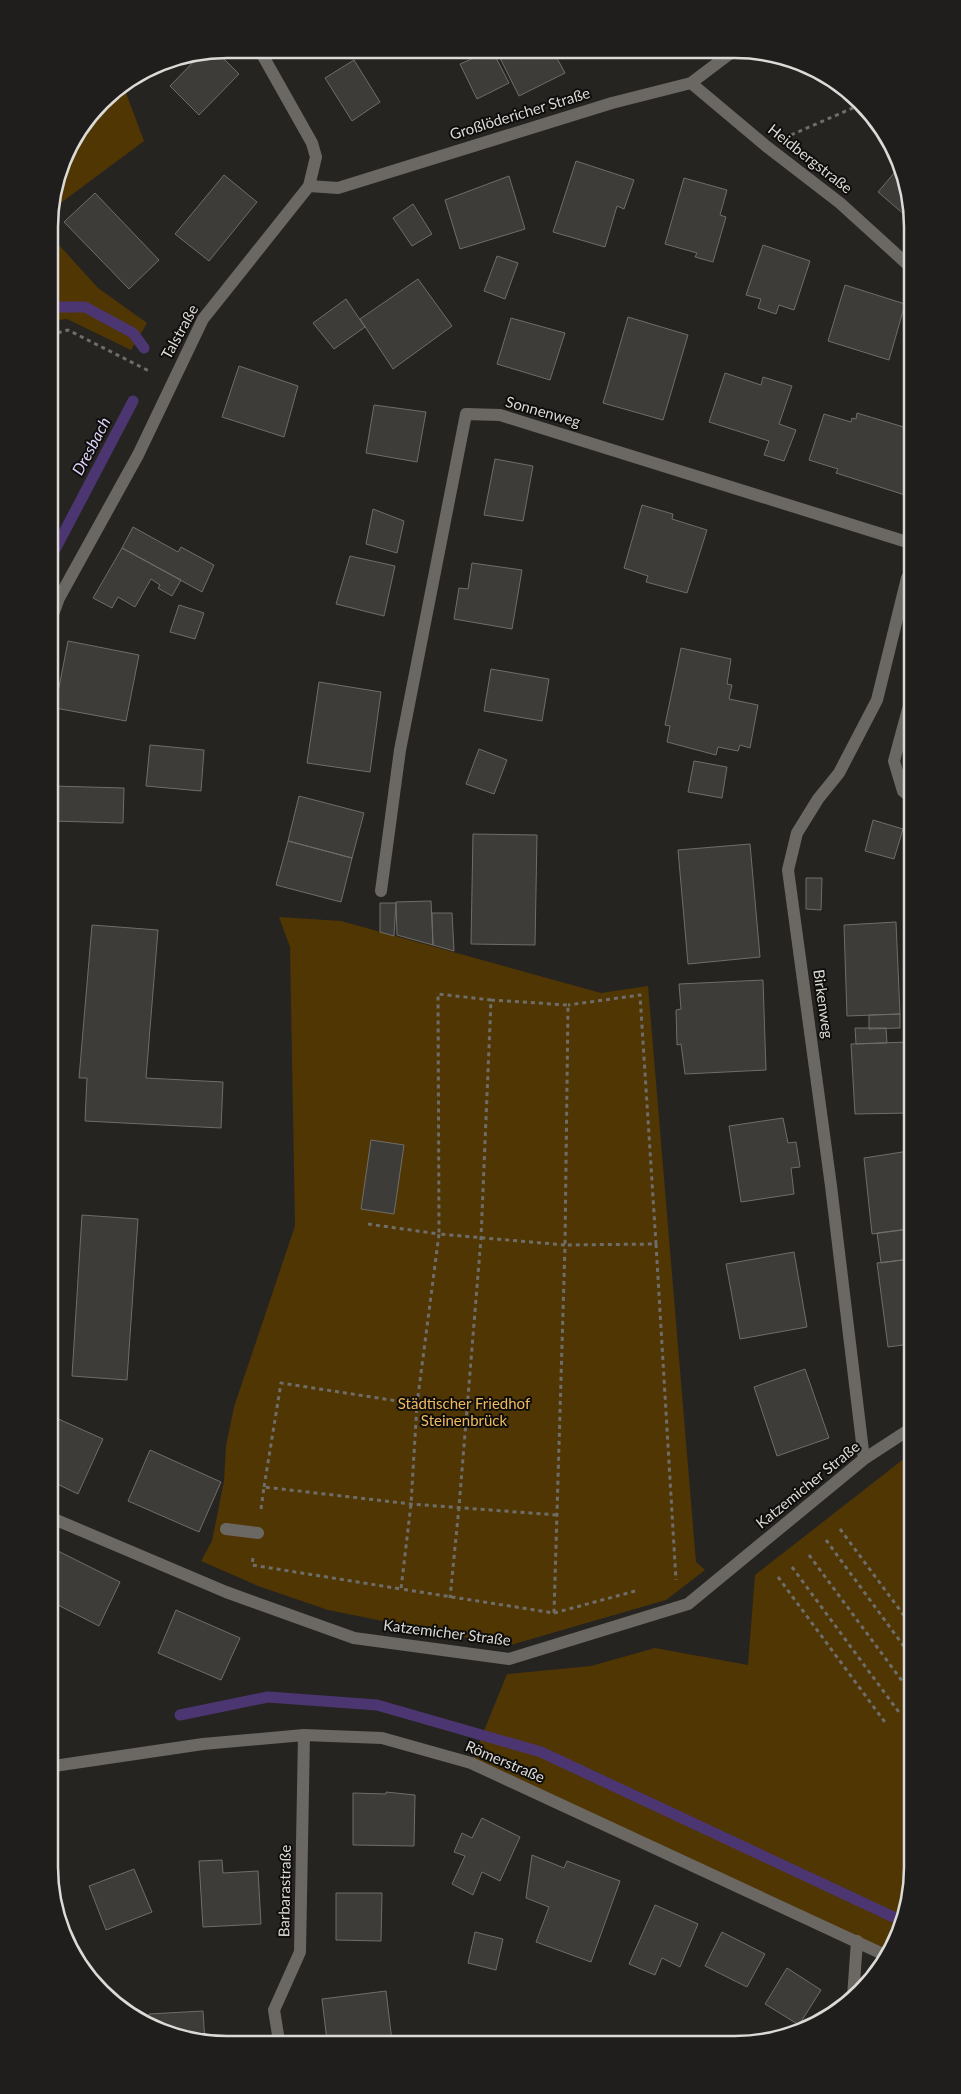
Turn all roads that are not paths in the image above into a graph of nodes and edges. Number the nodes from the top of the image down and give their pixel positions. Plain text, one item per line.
1 (263, 58) edge
2 (724, 58) edge
3 (691, 83) junction
4 (309, 186) junction
5 (904, 261) edge
6 (904, 541) edge
7 (904, 595) edge
8 (58, 600) edge
9 (904, 725) edge
10 (904, 792) edge
11 (381, 891) dead end
12 (903, 1433) edge
13 (864, 1459) junction
14 (58, 1520) edge
15 (226, 1529) dead end
16 (258, 1533) road end
17 (304, 1735) junction
18 (58, 1765) edge
19 (857, 1941) junction
20 (880, 1953) edge
21 (853, 1988) edge
22 (278, 2036) edge

1 - 4 street, Talstraße
2 - 3 street, Großlödericher Straße
3 - 4 street, Großlödericher Straße
3 - 5 street, Heidbergstraße
4 - 8 street, Talstraße
6 - 11 street, Sonnenweg
7 - 13 street, Birkenweg
9 - 10 street
12 - 13 street, Katzemicher Straße
13 - 14 street, Katzemicher Straße
15 - 16 street
17 - 18 street, Römerstraße
17 - 19 street, Römerstraße
17 - 22 street, Barbarastraße
19 - 20 street, Römerstraße
19 - 21 street

